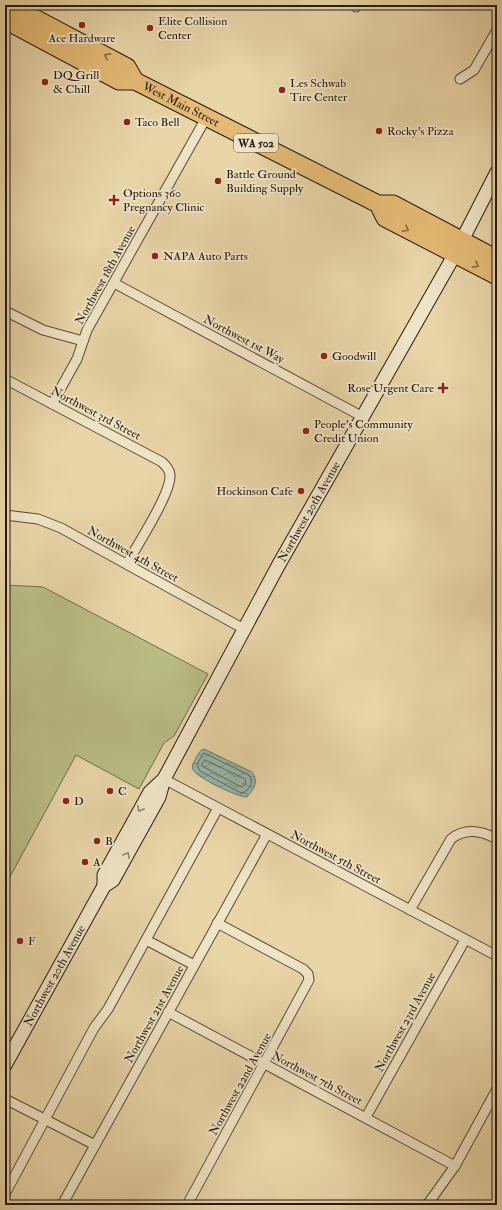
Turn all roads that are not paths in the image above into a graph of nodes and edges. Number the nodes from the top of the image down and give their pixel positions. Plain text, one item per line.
1 (10, 5) edge
2 (5, 20) edge
3 (497, 30) edge
4 (460, 79) dead end
5 (135, 81) junction
6 (206, 118) junction
7 (497, 172) edge
8 (458, 247) junction
9 (497, 259) edge
10 (497, 276) edge
11 (114, 283) junction
12 (5, 311) edge
13 (83, 341) junction
14 (5, 379) edge
15 (52, 404) junction
16 (363, 417) junction
17 (5, 515) edge
18 (127, 564) junction
19 (244, 629) junction
20 (164, 779) junction
21 (218, 808) junction
22 (267, 834) junction
23 (497, 839) edge
24 (410, 910) junction
25 (217, 923) junction
26 (146, 940) junction
27 (465, 940) junction
28 (497, 956) edge
29 (194, 965) junction
30 (168, 1012) junction
31 (265, 1064) junction
32 (5, 1065) edge
33 (497, 1089) edge
34 (5, 1099) edge
35 (366, 1117) junction
36 (45, 1119) junction
37 (95, 1145) junction
38 (455, 1166) junction
39 (5, 1194) edge
40 (62, 1205) edge
41 (187, 1205) edge
42 (427, 1205) edge

5 -> 1 highway, West Main Street / WA 502
2 - 5 highway, West Main Street / WA 502
3 - 4 street
5 - 6 highway, West Main Street / WA 502
6 - 8 highway, West Main Street / WA 502
6 - 11 street, Northwest 18th Avenue
7 - 8 street, Northwest 20th Avenue
8 - 9 highway, West Main Street / WA 502
8 -> 10 highway, West Main Street / WA 502
8 - 16 street, Northwest 20th Avenue
11 - 13 street, Northwest 18th Avenue
11 - 16 street, Northwest 1st Way
12 - 13 street
13 - 15 street, Northwest 18th Avenue
14 - 15 street, Northwest 3rd Street
15 - 18 street, Northwest 3rd Street
16 - 19 street, Northwest 20th Avenue
17 - 18 street, Northwest 4th Street
18 - 19 street, Northwest 4th Street
19 - 20 street, Northwest 20th Avenue
20 - 21 street, Northwest 5th Street
20 - 32 street, Northwest 20th Avenue
21 - 22 street, Northwest 5th Street
21 - 26 street
22 - 24 street, Northwest 5th Street
22 - 25 street, Northwest 21st Avenue
23 - 24 street
24 - 27 street, Northwest 5th Street
25 - 29 street, Northwest 21st Avenue
25 - 31 street, Northwest 22nd Avenue
26 - 29 street
26 - 36 street
27 - 28 street, Northwest 5th Street
27 - 35 street, Northwest 23rd Avenue
29 - 30 street, Northwest 21st Avenue
30 - 31 street, Northwest 7th Street
30 - 37 street, Northwest 21st Avenue
31 - 35 street, Northwest 7th Street
31 - 41 street, Northwest 22nd Avenue
33 - 38 street
34 - 36 street
35 - 38 street, Northwest 7th Street
36 - 37 street
36 - 39 street
37 - 40 street, Northwest 21st Avenue
38 - 42 street

